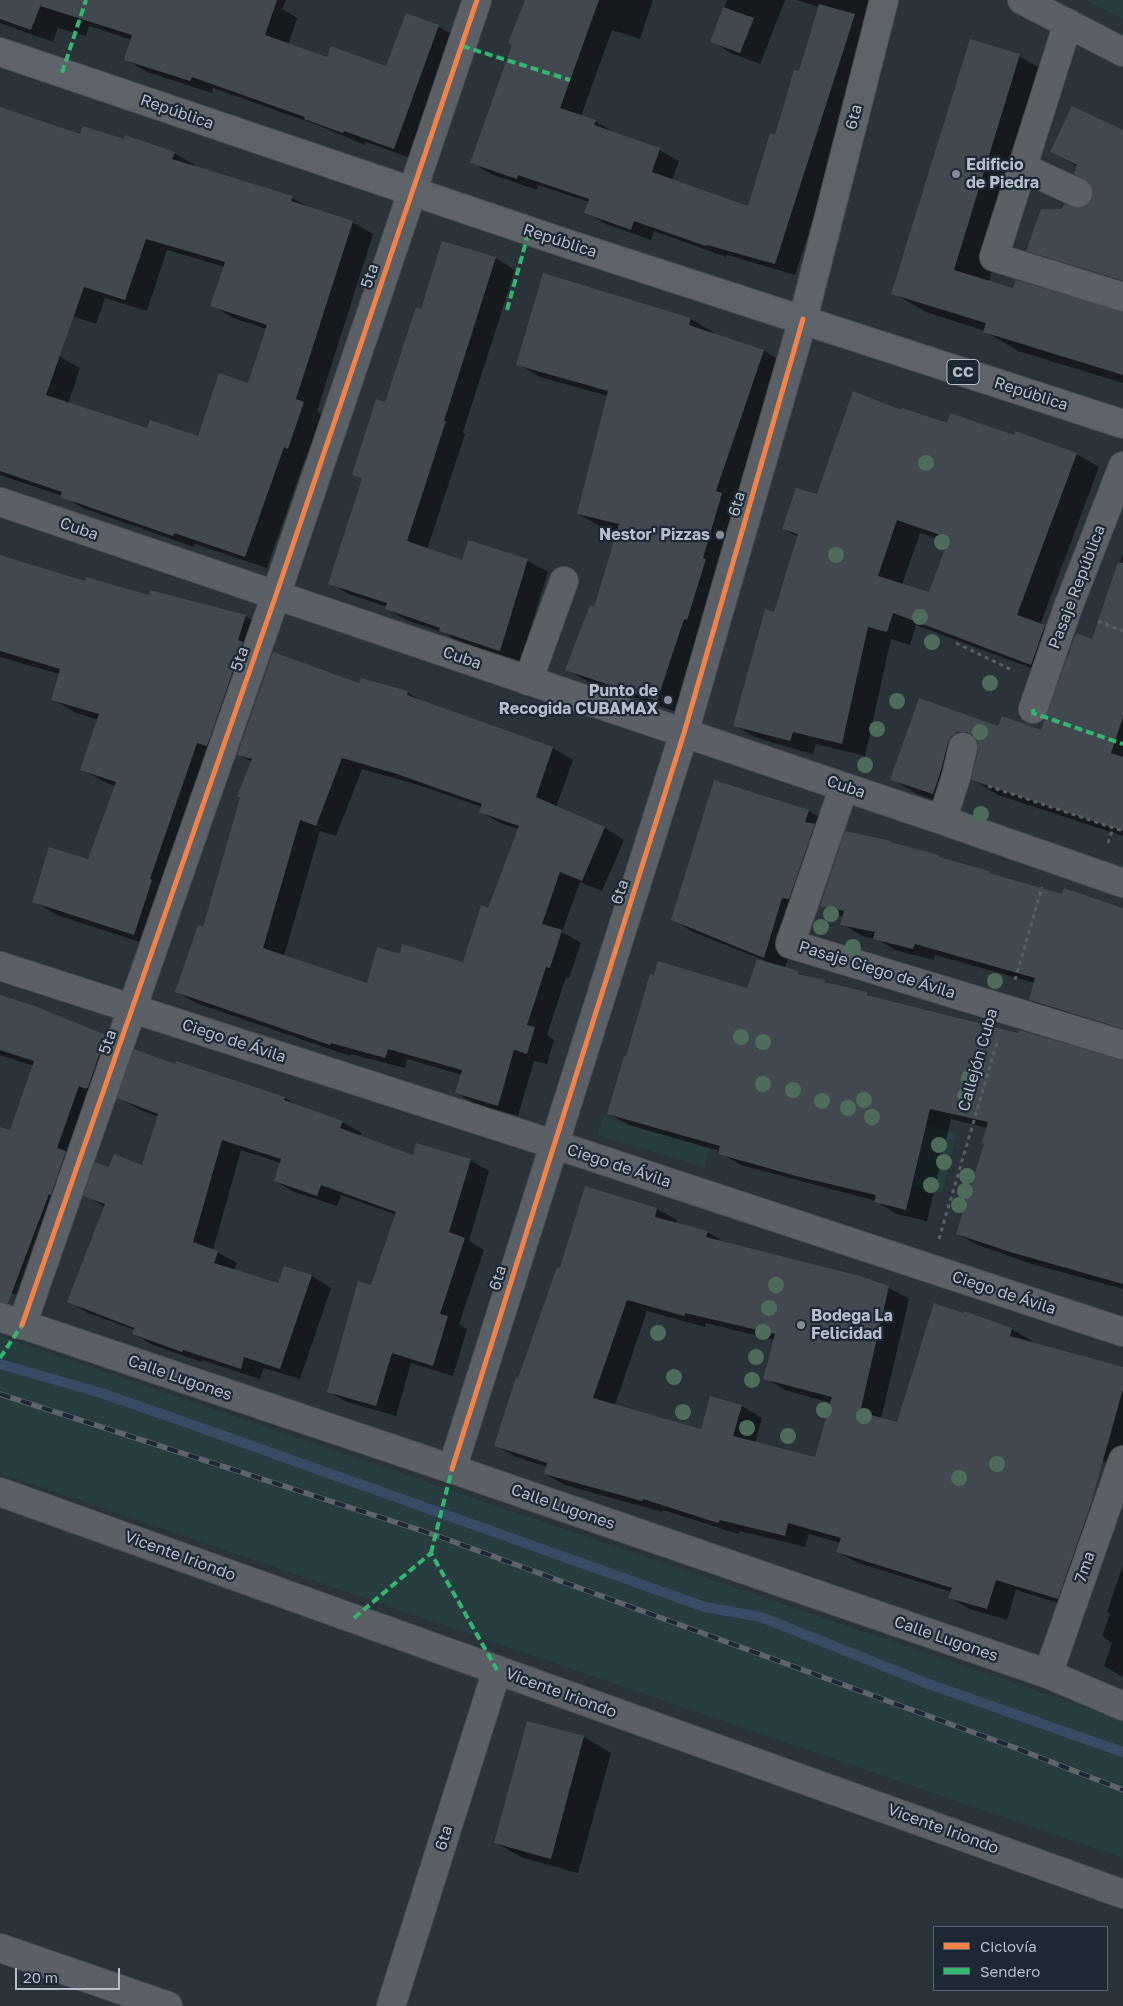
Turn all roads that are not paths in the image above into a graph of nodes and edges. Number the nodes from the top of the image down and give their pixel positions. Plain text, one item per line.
1 (477, 0) edge
2 (884, 0) edge
3 (1022, 0) edge
4 (1068, 23) junction
5 (0, 52) edge
6 (1123, 52) edge
7 (1022, 168) junction
8 (412, 191) junction
9 (1078, 193) dead end
10 (1123, 297) edge
11 (804, 319) junction
12 (1123, 424) edge
13 (1123, 466) edge
14 (0, 502) edge
15 (564, 581) dead end
16 (276, 595) junction
17 (528, 680) junction
18 (1036, 697) road end
19 (684, 733) junction
20 (963, 747) dead end
21 (844, 787) junction
22 (942, 820) junction
23 (1123, 883) edge
24 (0, 966) edge
25 (132, 1009) junction
26 (1123, 1045) edge
27 (553, 1144) junction
28 (11, 1321) edge
29 (1123, 1332) edge
30 (1123, 1460) edge
31 (452, 1469) junction
32 (0, 1492) edge
33 (497, 1670) junction
34 (1048, 1674) junction
35 (1123, 1706) edge
36 (1123, 1894) edge
37 (0, 1948) edge
38 (168, 2006) edge
39 (391, 2006) edge

1 - 8 street, 5ta
2 - 11 main road, 6ta
3 - 4 street
4 - 6 street
4 - 7 street
5 - 8 main road, República / CC
7 - 9 street
7 - 10 street
8 - 11 main road, República / CC
8 - 16 street, 5ta
11 - 12 main road, República / CC
11 - 19 street, 6ta
13 - 18 street, Pasaje República
14 - 16 street, Cuba
15 - 17 street
16 - 17 street, Cuba
16 - 25 street, 5ta
17 - 19 street, Cuba
19 - 21 street, Cuba
19 - 27 street, 6ta
20 - 22 street
21 - 22 street, Cuba
21 - 26 street, Pasaje Ciego de Ávila
22 - 23 street, Cuba
24 - 25 street, Ciego de Ávila
25 - 27 street, Ciego de Ávila
25 - 28 street, 5ta
27 - 29 street, Ciego de Ávila
27 - 31 street, 6ta
28 - 31 street, Calle Lugones
30 - 34 street, 7ma
31 - 34 street, Calle Lugones
32 - 33 street, Vicente Iriondo
33 - 36 street, Vicente Iriondo
33 - 39 street, 6ta
34 - 35 street, Calle Lugones
37 - 38 street

